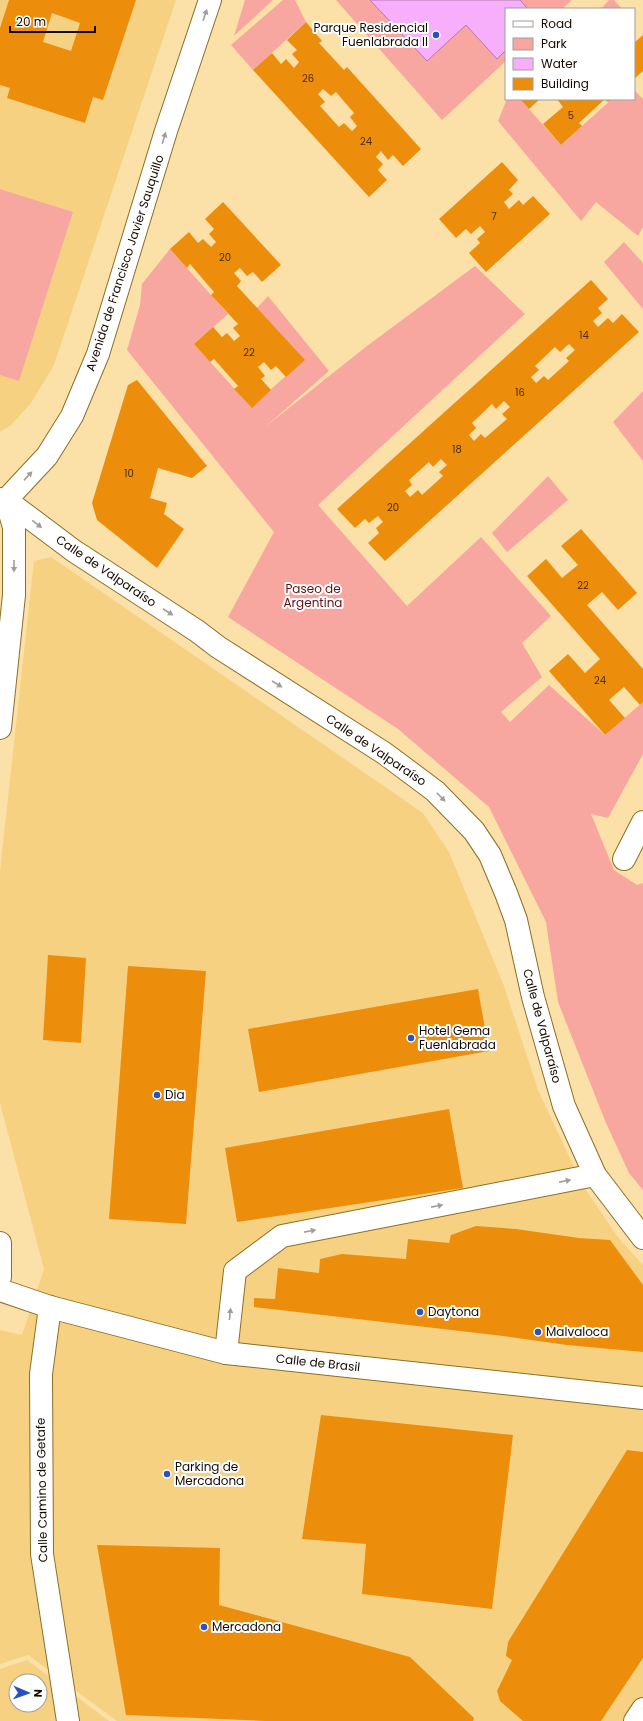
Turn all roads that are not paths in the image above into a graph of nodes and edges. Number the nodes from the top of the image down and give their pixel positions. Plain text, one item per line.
1 (210, 0) edge
2 (3, 500) edge
3 (0, 728) edge
4 (643, 822) edge
5 (624, 859) dead end
6 (595, 1175) junction
7 (643, 1238) edge
8 (0, 1243) edge
9 (0, 1277) edge
10 (0, 1290) edge
11 (50, 1307) junction
12 (226, 1353) junction
13 (643, 1398) edge
14 (643, 1710) edge
15 (68, 1721) edge
16 (635, 1721) edge

2 -> 1 street, Avenida de Francisco Javier Sauquillo
2 -> 3 street
2 -> 6 street, Calle de Valparaíso
4 - 5 street
6 - 7 street, Calle de Valparaíso
12 -> 6 street
8 - 9 street
10 - 11 street, Calle de Brasil
11 - 12 street, Calle de Brasil
11 - 15 street, Calle Camino de Getafe
12 - 13 street, Calle de Brasil
14 - 16 street

